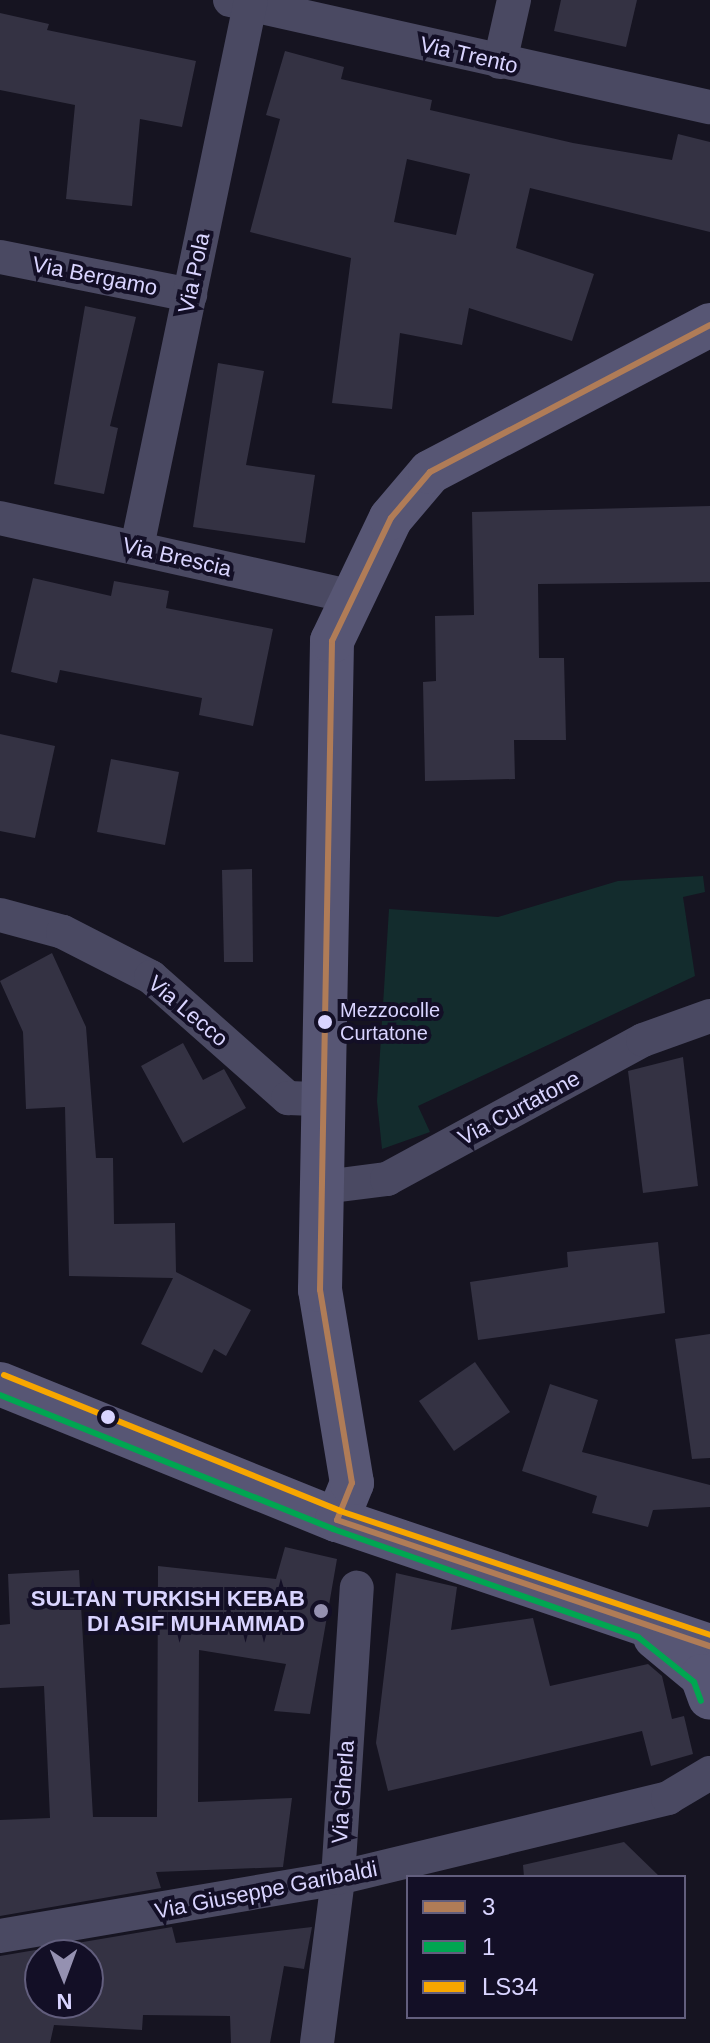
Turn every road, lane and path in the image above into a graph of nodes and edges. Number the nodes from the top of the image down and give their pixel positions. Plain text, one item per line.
1 (514, 0) edge
2 (243, 1) edge
3 (500, 62) junction
4 (710, 107) edge
5 (0, 257) edge
6 (190, 295) junction
7 (710, 325) edge
8 (0, 518) edge
9 (137, 547) junction
10 (353, 597) junction
11 (0, 915) edge
12 (710, 1016) edge
13 (322, 1099) junction
14 (324, 1187) junction
15 (0, 1384) edge
16 (337, 1520) junction
17 (357, 1588) dead end
18 (643, 1628) junction
19 (710, 1646) edge
20 (710, 1698) edge
21 (710, 1773) edge
22 (338, 1878) junction
23 (0, 1936) edge
24 (317, 2043) edge

1 - 3 street
2 - 3 street, Via Trento
2 - 6 street, Via Pola
3 - 4 street, Via Trento
5 - 6 street, Via Bergamo
6 - 9 street, Via Pola
7 - 10 street
8 - 9 street, Via Brescia
9 - 10 street, Via Brescia
10 - 13 street
11 - 13 street, Via Lecco
12 - 14 street, Via Curtatone
13 - 14 street
14 - 16 street
15 - 16 street
16 - 18 street
17 - 22 street, Via Gherla
18 - 19 street
18 - 20 street
21 - 22 street, Via Giuseppe Garibaldi
22 - 23 street, Via Giuseppe Garibaldi
22 - 24 street, Via Gherla

